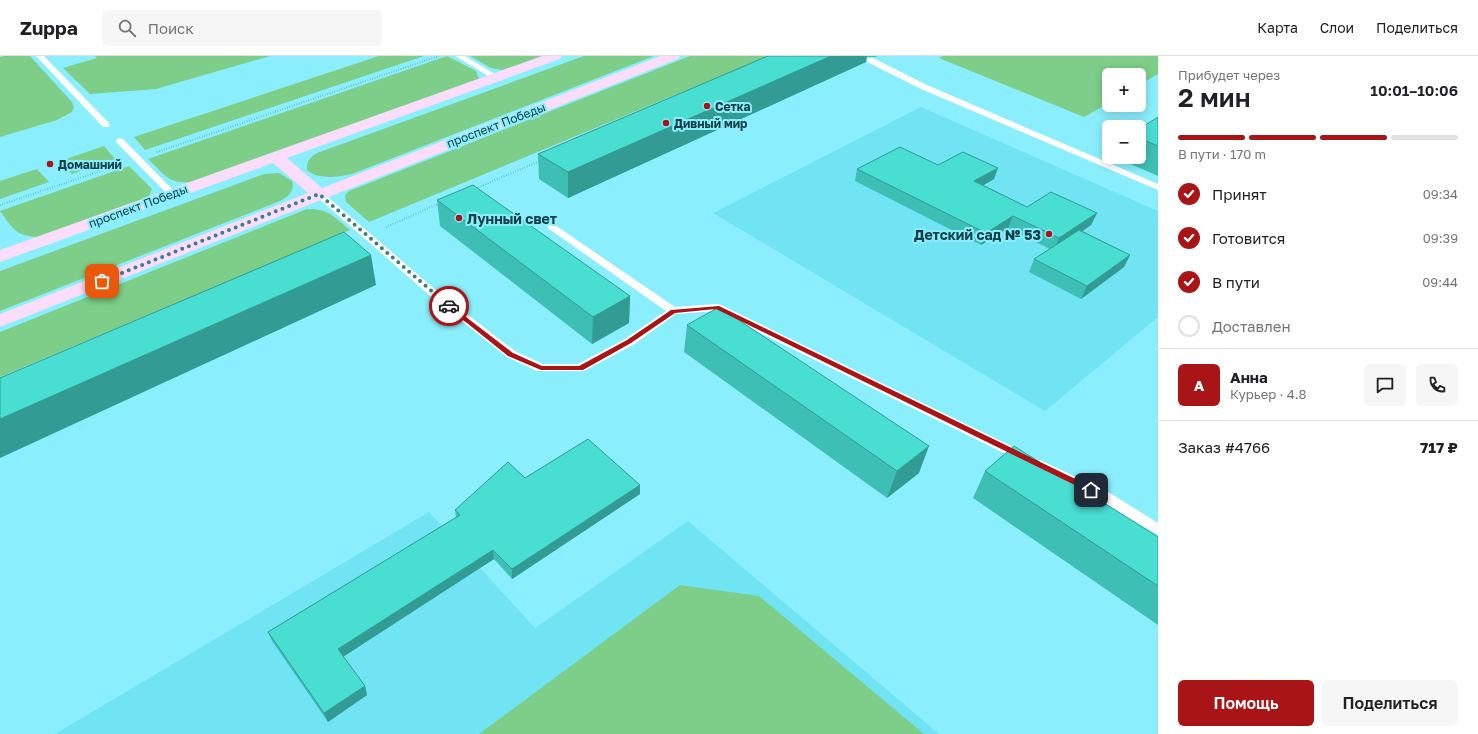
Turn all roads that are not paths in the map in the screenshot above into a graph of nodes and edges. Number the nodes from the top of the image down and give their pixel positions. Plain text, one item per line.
1 (40, 56) edge
2 (459, 56) edge
3 (555, 56) edge
4 (673, 56) edge
5 (870, 60) dead end
6 (496, 77) junction
7 (106, 125) dead end
8 (120, 141) dead end
9 (276, 157) junction
10 (1158, 187) edge
11 (172, 194) junction
12 (319, 194) junction
13 (552, 228) dead end
14 (0, 256) edge
15 (673, 311) junction
16 (0, 321) edge
17 (1158, 530) edge

1 - 7 lane
2 - 6 lane
3 - 6 main road, проспект Победы
4 - 12 main road, проспект Победы
5 - 10 lane
6 - 9 main road, проспект Победы
8 - 11 lane
9 - 11 main road, проспект Победы
9 - 12 main road
11 - 14 main road, проспект Победы
12 - 15 lane
12 - 16 main road, проспект Победы
13 - 15 lane
15 - 17 lane

